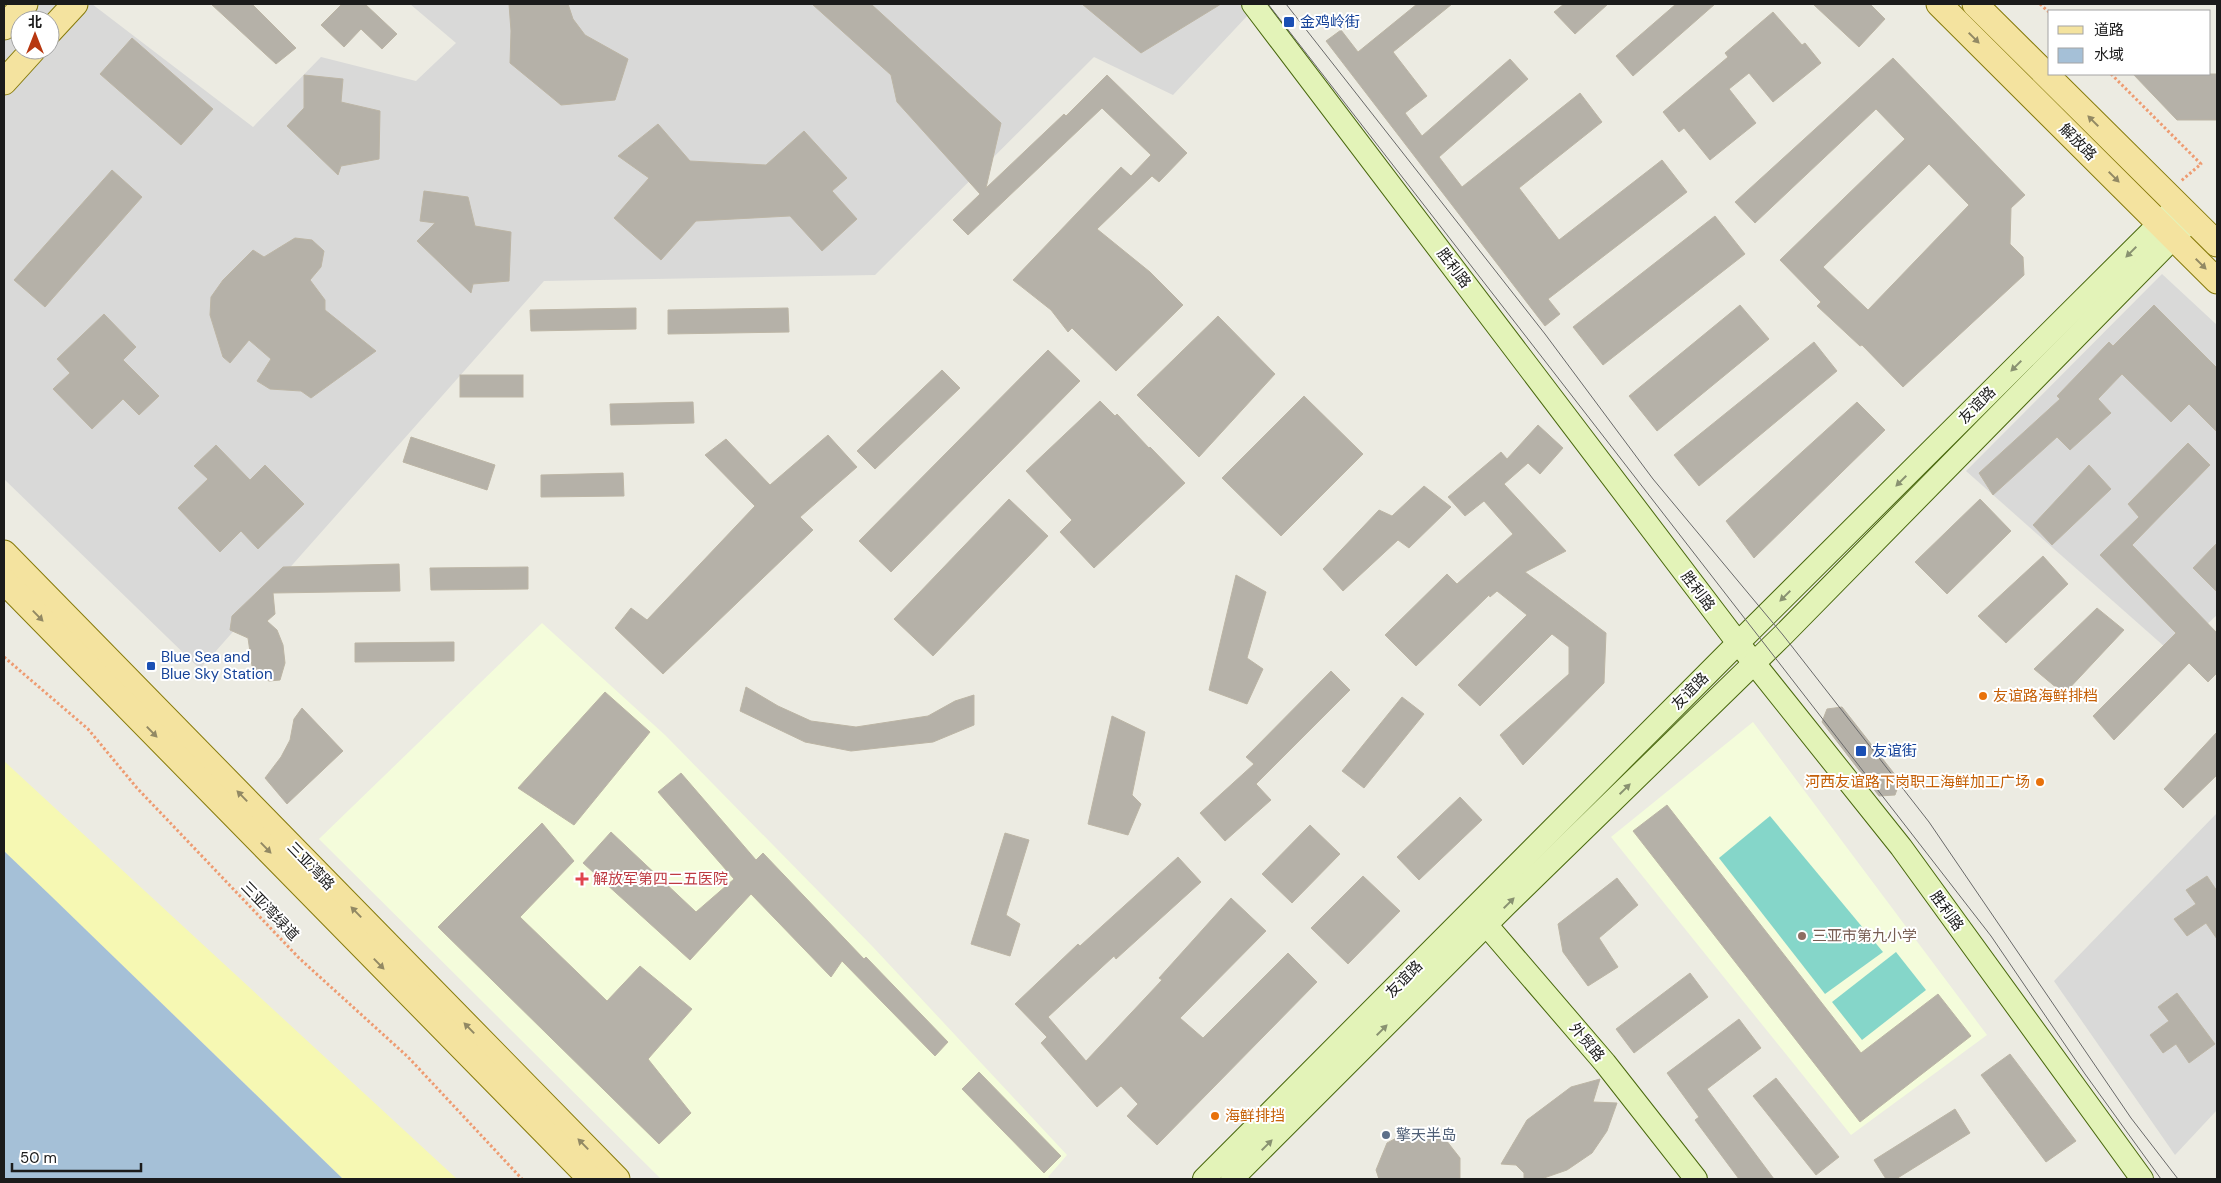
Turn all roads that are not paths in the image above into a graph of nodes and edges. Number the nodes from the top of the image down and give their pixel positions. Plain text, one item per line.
1 (25, 4) edge
2 (75, 4) edge
3 (1253, 4) edge
4 (1939, 4) edge
5 (1975, 4) edge
6 (60, 20) edge
7 (4, 27) edge
8 (24, 60) edge
9 (2048, 73) edge
10 (2050, 75) edge
11 (4, 82) edge
12 (2183, 202) junction
13 (2167, 230) junction
14 (2217, 244) edge
15 (2217, 281) edge
16 (4, 553) edge
17 (4, 581) edge
18 (1738, 643) junction
19 (1754, 662) junction
20 (1479, 917) junction
21 (591, 1179) edge
22 (617, 1179) edge
23 (1204, 1179) edge
24 (1232, 1179) edge
25 (1696, 1179) edge
26 (2142, 1179) edge

1 - 7 main road
2 - 6 main road
3 - 18 main road, 胜利路
4 -> 13 main road, 解放路
9 -> 5 main road, 解放路
8 - 11 main road
12 -> 10 main road, 解放路
12 - 13 main road, 友谊路
12 - 14 main road, 解放路
13 -> 15 main road, 解放路
13 -> 18 main road, 友谊路
13 - 19 main road, 友谊路
22 -> 16 main road, 三亚湾路
17 -> 21 main road, 三亚湾路
18 - 19 main road, 胜利路
18 - 20 main road, 友谊路
20 -> 19 main road, 友谊路
19 - 26 main road, 胜利路
20 - 23 main road, 友谊路
24 -> 20 main road, 友谊路
20 - 25 main road, 外贸路

